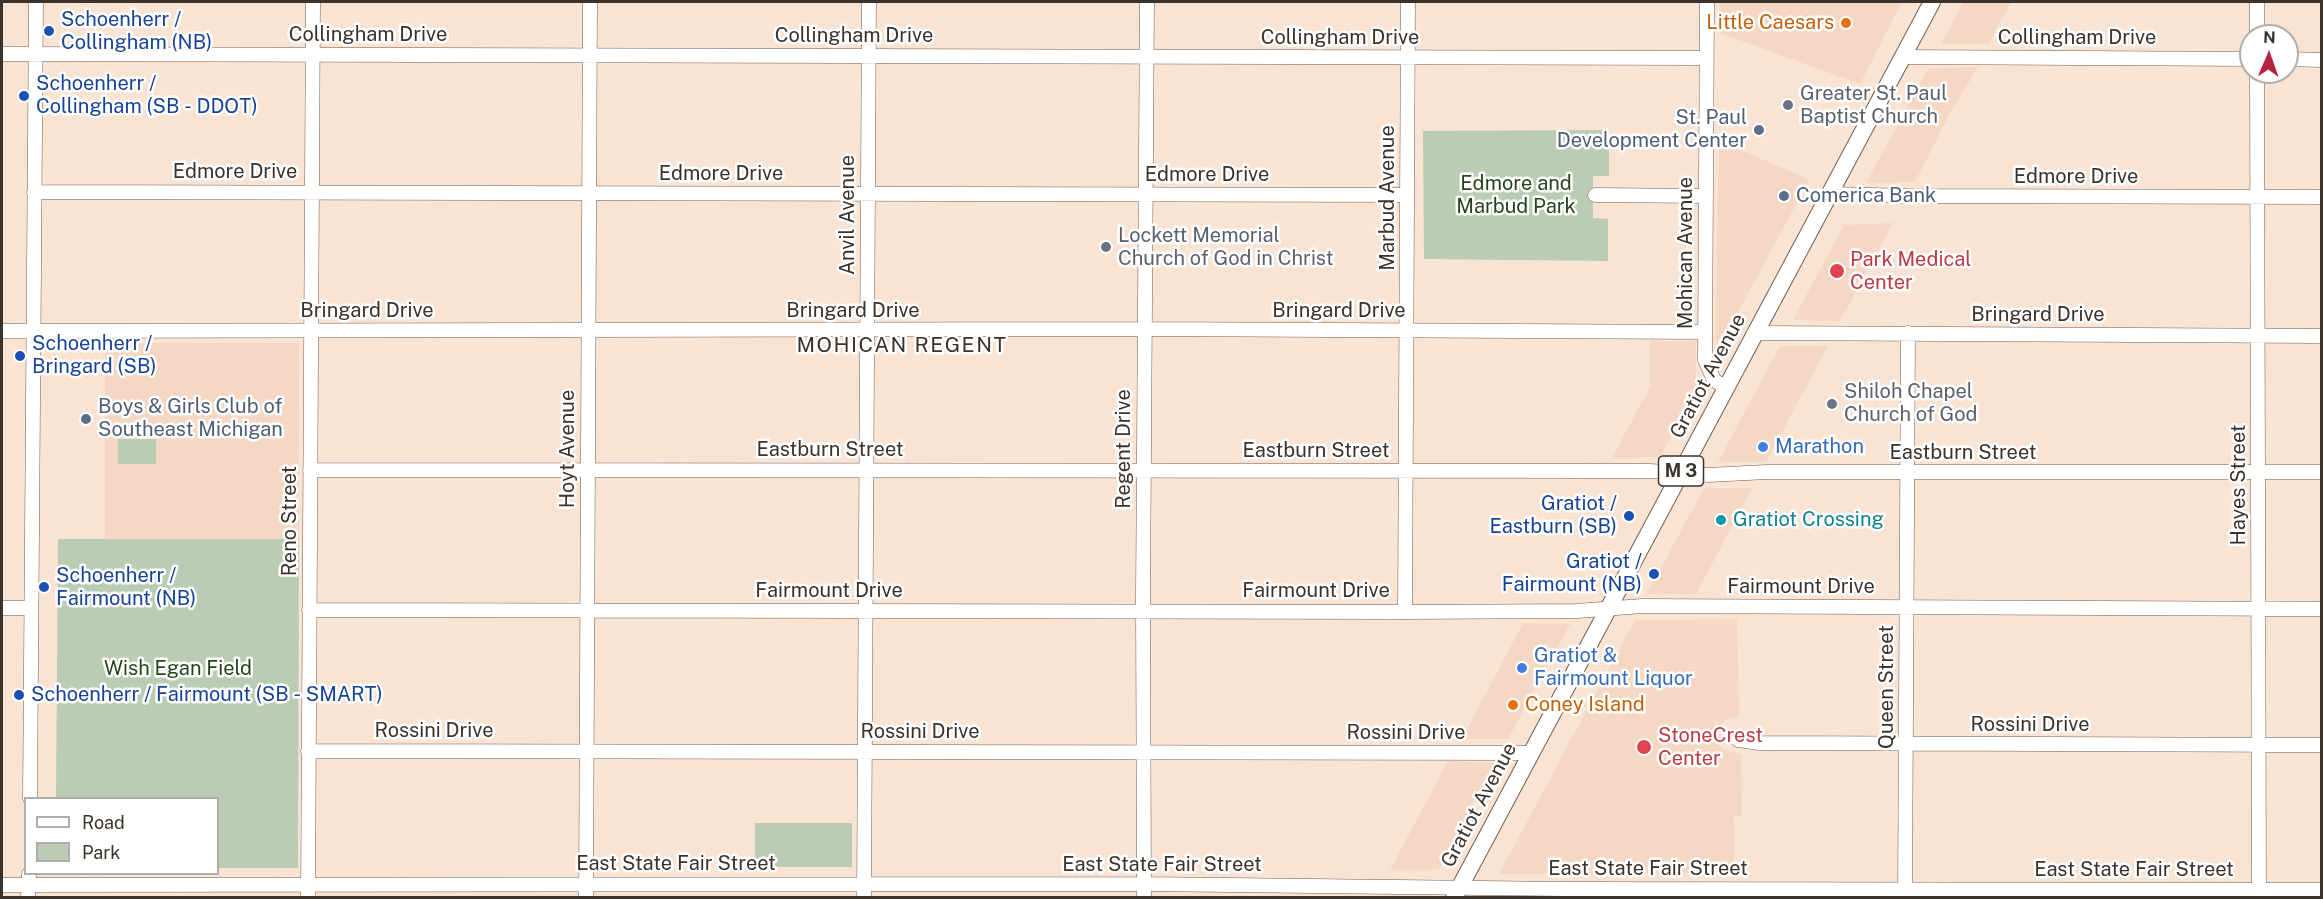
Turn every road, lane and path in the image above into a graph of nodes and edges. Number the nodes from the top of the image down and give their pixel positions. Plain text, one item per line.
1 (36, 2) edge
2 (313, 2) edge
3 (590, 2) edge
4 (869, 2) edge
5 (1147, 2) edge
6 (1408, 2) edge
7 (1707, 2) edge
8 (1932, 2) edge
9 (2257, 2) edge
10 (2257, 24) edge
11 (2, 54) edge
12 (35, 54) junction
13 (313, 54) junction
14 (590, 55) junction
15 (869, 56) junction
16 (1147, 56) junction
17 (1903, 57) junction
18 (1408, 58) junction
19 (1706, 58) junction
20 (2239, 59) edge
21 (2299, 59) edge
22 (2322, 60) edge
23 (2257, 84) edge
24 (34, 192) junction
25 (312, 192) junction
26 (589, 193) junction
27 (868, 194) junction
28 (1145, 194) junction
29 (1830, 194) junction
30 (1407, 195) junction
31 (1595, 195) dead end
32 (1705, 196) junction
33 (2258, 197) junction
34 (2322, 197) edge
35 (1144, 329) junction
36 (867, 330) junction
37 (2, 331) edge
38 (33, 331) junction
39 (310, 331) junction
40 (588, 331) junction
41 (1407, 331) junction
42 (1705, 332) junction
43 (1754, 333) junction
44 (1908, 333) junction
45 (2258, 335) junction
46 (2322, 336) edge
47 (1726, 388) junction
48 (310, 470) junction
49 (588, 470) junction
50 (866, 470) junction
51 (1143, 470) junction
52 (1406, 471) junction
53 (2258, 472) junction
54 (2322, 472) edge
55 (1680, 473) junction
56 (1907, 473) junction
57 (2, 608) edge
58 (31, 608) junction
59 (1907, 608) junction
60 (1607, 609) junction
61 (2259, 609) junction
62 (2322, 609) edge
63 (309, 610) junction
64 (587, 610) junction
65 (866, 610) junction
66 (1143, 610) junction
67 (1405, 612) junction
68 (1738, 740) dead end
69 (1906, 744) junction
70 (2259, 745) junction
71 (2322, 745) edge
72 (308, 751) junction
73 (586, 751) junction
74 (865, 751) junction
75 (1144, 751) junction
76 (1531, 753) junction
77 (30, 797) edge
78 (2, 885) edge
79 (29, 885) edge
80 (586, 890) edge
81 (2322, 890) edge
82 (308, 891) edge
83 (864, 891) edge
84 (1144, 891) edge
85 (1456, 892) edge
86 (1565, 893) edge
87 (1905, 893) edge
88 (2259, 894) edge

1 - 12 street
2 - 13 street, Reno Street
3 - 14 street, Hoyt Avenue
4 - 15 street, Anvil Avenue
5 - 16 street, Regent Drive
6 - 18 street, Marbud Avenue
7 - 19 street, Mohican Avenue
8 - 17 main road, Gratiot Avenue / M 3
9 - 10 street
11 - 12 street, Collingham Drive
12 - 13 street, Collingham Drive
12 - 24 street
13 - 14 street, Collingham Drive
13 - 25 street, Reno Street
14 - 15 street, Collingham Drive
14 - 26 street, Hoyt Avenue
15 - 16 street, Collingham Drive
15 - 27 street, Anvil Avenue
16 - 18 street, Collingham Drive
16 - 28 street, Regent Drive
17 - 20 street, Collingham Drive
17 - 29 main road, Gratiot Avenue / M 3
18 - 19 street, Collingham Drive
18 - 30 street, Marbud Avenue
19 - 32 street, Mohican Avenue
21 - 22 street
23 - 33 street, Hayes Street
24 - 25 street, Edmore Drive
24 - 38 street
25 - 26 street, Edmore Drive
25 - 39 street, Reno Street
26 - 27 street, Edmore Drive
26 - 40 street, Hoyt Avenue
27 - 28 street, Edmore Drive
27 - 36 street, Anvil Avenue
28 - 30 street, Edmore Drive
28 - 35 street, Regent Drive
29 - 33 street, Edmore Drive
29 - 43 main road, Gratiot Avenue / M 3
30 - 41 street, Marbud Avenue
31 - 32 street
32 - 42 street, Mohican Avenue
33 - 34 street, Edmore Drive
33 - 45 street, Hayes Street
35 - 36 street, Bringard Drive
35 - 41 street, Bringard Drive
35 - 51 street, Regent Drive
36 - 40 street, Bringard Drive
36 - 50 street, Anvil Avenue
37 - 38 street, Bringard Drive
38 - 39 street, Bringard Drive
38 - 58 street
39 - 40 street, Bringard Drive
39 - 48 street, Reno Street
40 - 49 street, Hoyt Avenue
41 - 42 street, Bringard Drive
41 - 52 street, Marbud Avenue
42 - 47 street, Mohican Avenue
43 - 44 street, Bringard Drive
43 - 47 main road, Gratiot Avenue / M 3
44 - 45 street, Bringard Drive
44 - 56 street, Queen Street
45 - 46 street, Bringard Drive
45 - 53 street, Hayes Street
47 - 55 main road, Gratiot Avenue / M 3
48 - 49 street, Eastburn Street
48 - 63 street, Reno Street
49 - 50 street, Eastburn Street
49 - 64 street, Hoyt Avenue
50 - 51 street, Eastburn Street
50 - 65 street, Anvil Avenue
51 - 52 street, Eastburn Street
51 - 66 street, Regent Drive
52 - 55 street, Eastburn Street
52 - 67 street, Marbud Avenue
53 - 54 street, Eastburn Street
53 - 56 street, Eastburn Street
53 - 61 street, Hayes Street
55 - 56 street, Eastburn Street
55 - 60 main road, Gratiot Avenue / M 3
56 - 59 street, Queen Street
57 - 58 street
58 - 77 street
59 - 60 street, Fairmount Drive
59 - 61 street, Fairmount Drive
59 - 69 street, Queen Street
60 - 67 street, Fairmount Drive
60 - 76 main road, Gratiot Avenue / M 3
61 - 62 street, Fairmount Drive
61 - 70 street, Hayes Street
63 - 64 street, Fairmount Drive
63 - 72 street, Reno Street
64 - 65 street, Fairmount Drive
64 - 73 street, Hoyt Avenue
65 - 66 street, Fairmount Drive
65 - 74 street, Anvil Avenue
66 - 67 street, Fairmount Drive
66 - 75 street, Regent Drive
68 - 69 street, Rossini Drive
69 - 70 street, Rossini Drive
69 - 87 street, Queen Street
70 - 71 street, Rossini Drive
70 - 88 street, Hayes Street
72 - 73 street, Rossini Drive
72 - 82 street, Reno Street
73 - 74 street, Rossini Drive
73 - 80 street, Hoyt Avenue
74 - 75 street, Rossini Drive
74 - 83 street, Anvil Avenue
75 - 76 street, Rossini Drive
75 - 84 street, Regent Drive
76 - 85 main road, Gratiot Avenue / M 3
78 - 79 street, East State Fair Street
79 - 82 street, East State Fair Street
80 - 82 street, East State Fair Street
80 - 83 street, East State Fair Street
81 - 88 street, East State Fair Street
83 - 84 street, East State Fair Street
84 - 85 street, East State Fair Street
85 - 86 street, East State Fair Street
86 - 87 street, East State Fair Street
87 - 88 street, East State Fair Street

